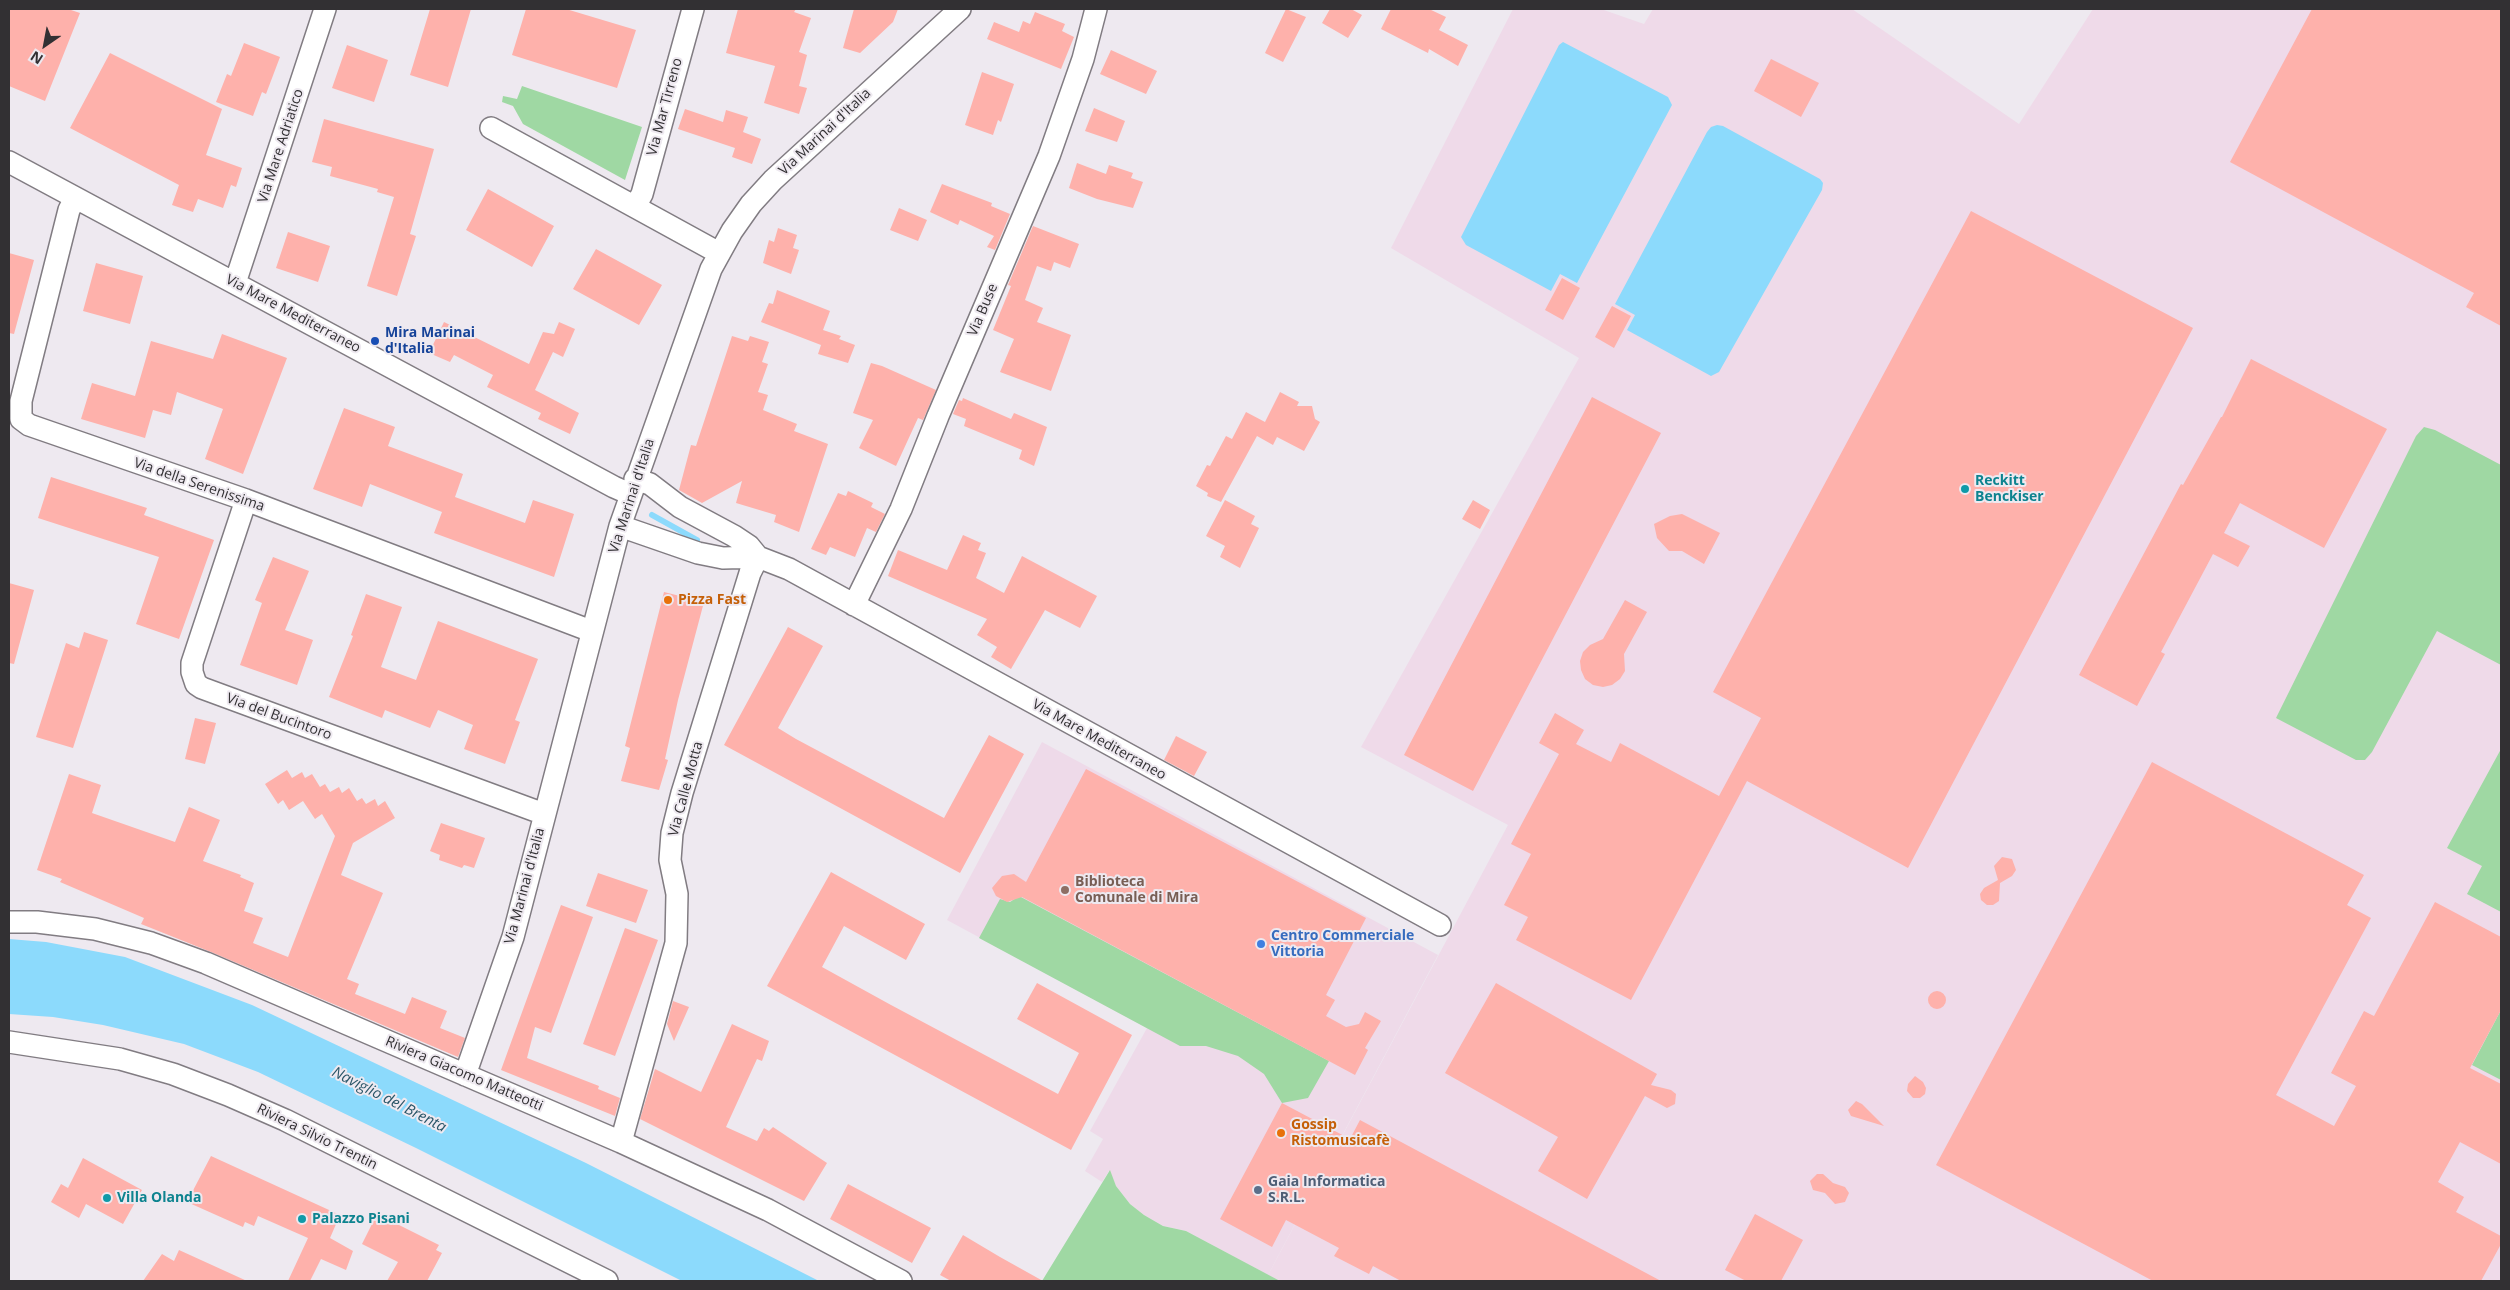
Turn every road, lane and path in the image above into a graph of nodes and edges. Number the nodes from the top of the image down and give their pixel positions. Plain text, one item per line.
1 (325, 9) edge
2 (693, 9) edge
3 (960, 9) edge
4 (1096, 9) edge
5 (491, 128) dead end
6 (9, 162) edge
7 (75, 198) junction
8 (636, 206) junction
9 (719, 253) junction
10 (235, 283) junction
11 (633, 486) junction
12 (246, 500) junction
13 (620, 526) junction
14 (758, 557) junction
15 (854, 605) junction
16 (592, 631) junction
17 (544, 814) junction
18 (9, 922) edge
19 (1440, 925) dead end
20 (9, 1042) edge
21 (465, 1075) junction
22 (621, 1142) junction
23 (607, 1281) edge
24 (901, 1281) edge

1 - 10 street, Via Mare Adriatico
2 - 8 street, Via Mar Tirreno
3 - 9 street, Via Marinai d'Italia
4 - 15 street, Via Buse
5 - 8 street
6 - 7 street, Via Mare Mediterraneo
7 - 10 street, Via Mare Mediterraneo
7 - 12 street, Via della Serenissima
8 - 9 street
9 - 11 street, Via Marinai d'Italia
10 - 11 street, Via Mare Mediterraneo
11 - 13 street, Via Marinai d'Italia
11 - 14 street, Via Mare Mediterraneo
12 - 16 street, Via della Serenissima
12 - 17 street, Via del Bucintoro
13 - 14 street, Via Mare Mediterraneo
13 - 16 street, Via Marinai d'Italia
14 - 15 street, Via Mare Mediterraneo
14 - 22 street, Via Calle Motta
15 - 19 street, Via Mare Mediterraneo
16 - 17 street, Via Marinai d'Italia
17 - 21 street, Via Marinai d'Italia
18 - 21 street, Riviera Giacomo Matteotti
20 - 23 street, Riviera Silvio Trentin
21 - 22 street, Riviera Giacomo Matteotti
22 - 24 street, Riviera Giacomo Matteotti

